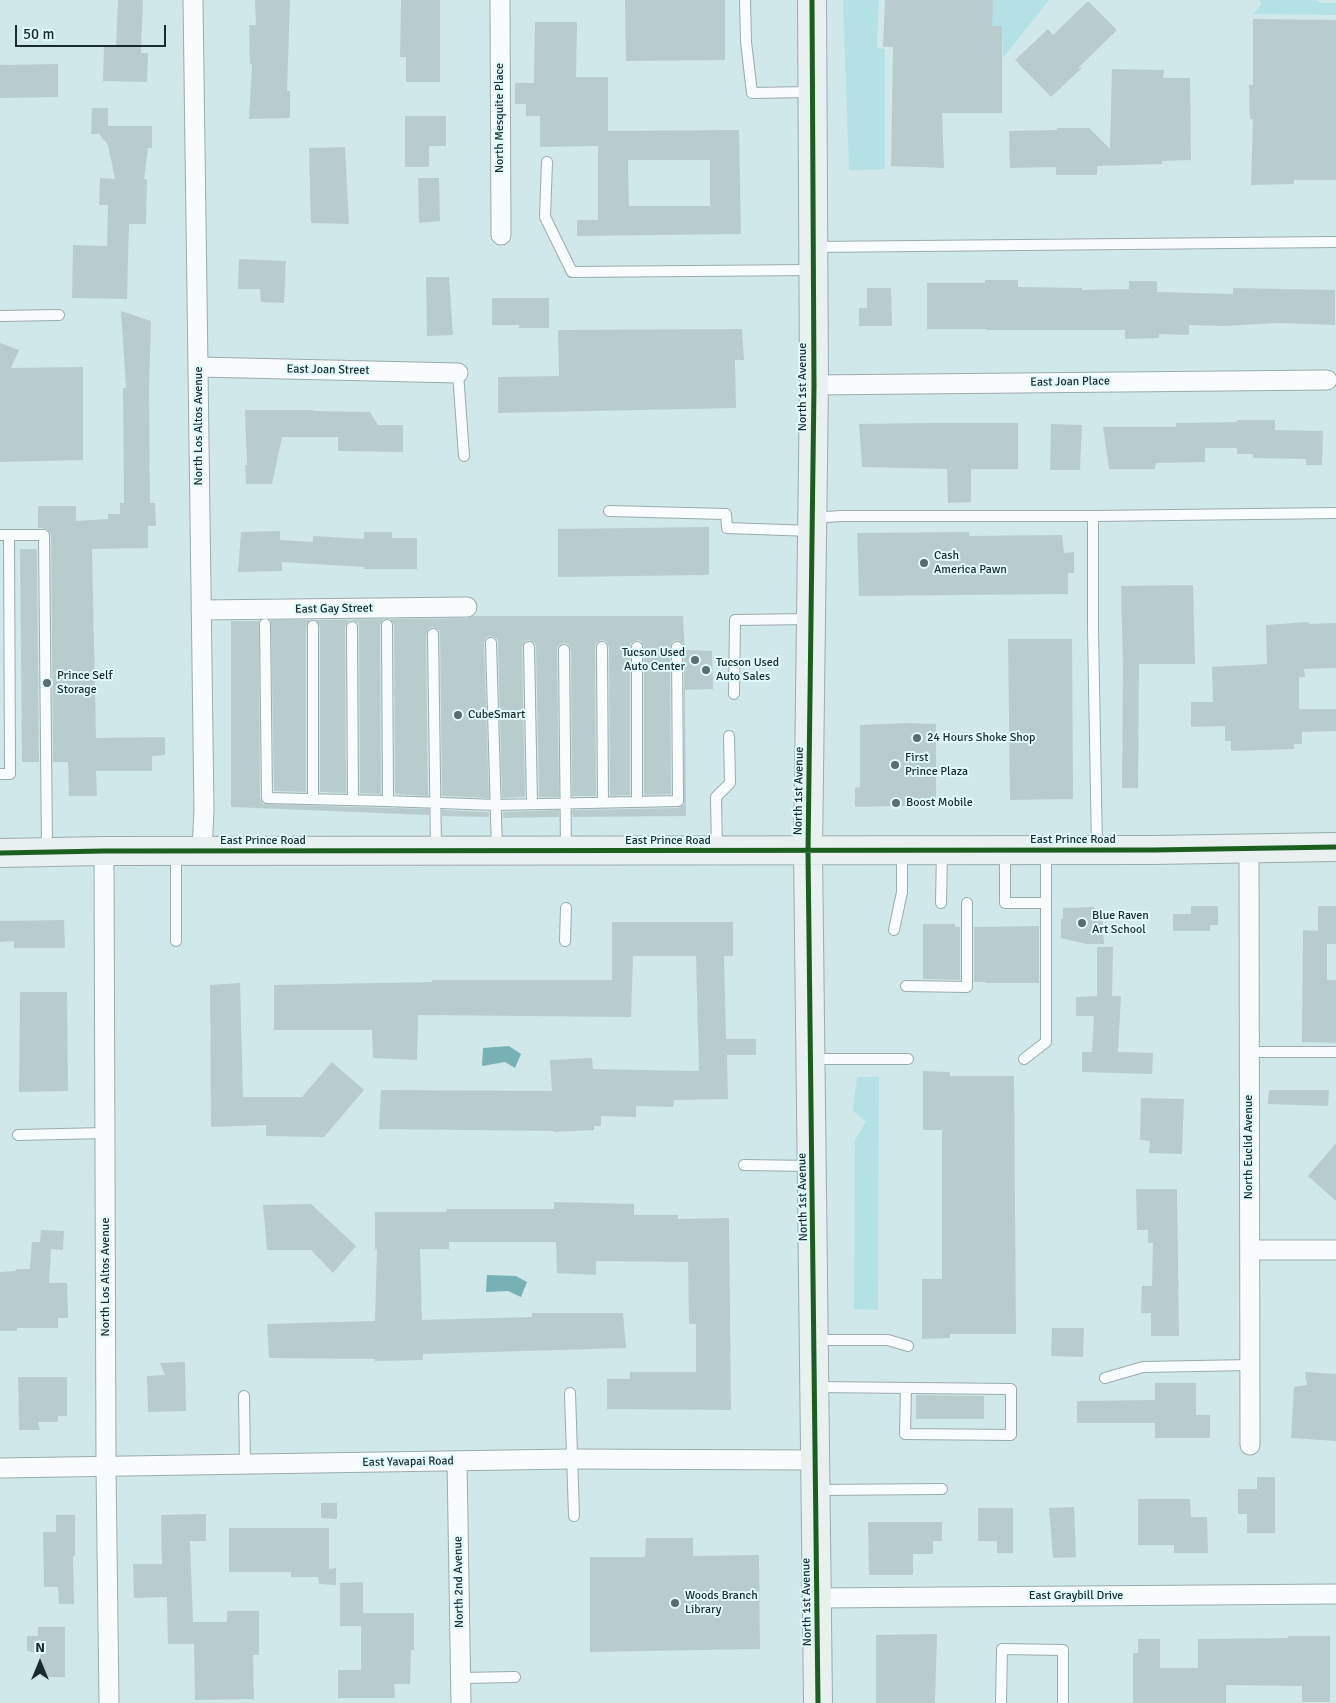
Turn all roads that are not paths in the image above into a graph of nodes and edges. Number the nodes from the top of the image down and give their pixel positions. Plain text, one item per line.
1 (193, 0) edge
2 (500, 0) edge
3 (744, 0) edge
4 (812, 0) edge
5 (812, 92) junction
6 (547, 162) dead end
7 (501, 235) dead end
8 (1336, 242) edge
9 (813, 258) junction
10 (59, 315) dead end
11 (0, 316) edge
12 (199, 367) junction
13 (458, 373) joint
14 (1327, 380) dead end
15 (814, 385) junction
16 (464, 456) dead end
17 (609, 511) dead end
18 (1336, 513) edge
19 (1093, 516) junction
20 (812, 525) junction
21 (5, 535) edge
22 (467, 607) dead end
23 (200, 610) junction
24 (811, 619) junction
25 (265, 624) dead end
26 (387, 625) dead end
27 (313, 626) dead end
28 (352, 628) dead end
29 (433, 634) dead end
30 (491, 643) dead end
31 (529, 647) dead end
32 (602, 647) dead end
33 (637, 647) dead end
34 (677, 647) dead end
35 (564, 650) dead end
36 (734, 694) dead end
37 (729, 736) dead end
38 (0, 774) edge
39 (313, 799) junction
40 (353, 800) junction
41 (386, 801) junction
42 (602, 802) junction
43 (637, 802) junction
44 (436, 803) junction
45 (566, 803) junction
46 (532, 804) junction
47 (496, 805) junction
48 (1336, 847) edge
49 (1249, 849) junction
50 (104, 850) junction
51 (1005, 850) junction
52 (1046, 850) junction
53 (1097, 850) junction
54 (189, 851) junction
55 (436, 851) junction
56 (497, 851) junction
57 (566, 851) junction
58 (717, 851) junction
59 (808, 851) junction
60 (902, 851) junction
61 (942, 851) junction
62 (48, 852) junction
63 (0, 853) edge
64 (941, 903) dead end
65 (967, 903) dead end
66 (1046, 903) junction
67 (566, 908) dead end
68 (894, 930) dead end
69 (176, 941) dead end
70 (565, 941) dead end
71 (906, 986) dead end
72 (1249, 1052) junction
73 (1336, 1052) edge
74 (908, 1059) dead end
75 (811, 1060) junction
76 (1024, 1060) dead end
77 (105, 1134) junction
78 (18, 1135) dead end
79 (744, 1165) dead end
80 (812, 1166) junction
81 (1250, 1250) junction
82 (1336, 1250) edge
83 (814, 1340) junction
84 (908, 1346) dead end
85 (1250, 1365) junction
86 (1105, 1378) dead end
87 (815, 1387) junction
88 (906, 1388) junction
89 (570, 1393) dead end
90 (244, 1396) dead end
91 (1250, 1445) dead end
92 (571, 1459) junction
93 (816, 1460) junction
94 (457, 1461) junction
95 (245, 1464) junction
96 (106, 1467) junction
97 (0, 1468) edge
98 (942, 1489) dead end
99 (816, 1490) junction
100 (574, 1516) dead end
101 (1336, 1594) edge
102 (817, 1598) junction
103 (515, 1677) dead end
104 (461, 1678) junction
105 (108, 1703) edge
106 (461, 1703) edge
107 (818, 1703) edge
108 (1001, 1703) edge
109 (1063, 1703) edge

1 - 12 street, North Los Altos Avenue
2 - 7 street, North Mesquite Place
3 - 5 lane
4 - 5 main road, North 1st Avenue
5 - 9 main road, North 1st Avenue
6 - 9 lane
8 - 9 lane
9 - 15 main road, North 1st Avenue
10 - 11 lane
12 - 13 street, East Joan Street
12 - 23 street, North Los Altos Avenue
13 - 16 lane
14 - 15 street, East Joan Place
15 - 20 main road, North 1st Avenue
17 - 20 lane
18 - 19 lane
19 - 20 lane
19 - 53 lane
20 - 24 main road, North 1st Avenue
21 - 38 lane
21 - 62 lane
22 - 23 street, East Gay Street
23 - 54 street, North Los Altos Avenue
24 - 36 lane
24 - 59 main road, North 1st Avenue
25 - 39 lane
26 - 41 lane
27 - 39 lane
28 - 40 lane
29 - 44 lane
30 - 47 lane
31 - 46 lane
32 - 42 lane
33 - 43 lane
34 - 43 lane
35 - 45 lane
37 - 58 lane
39 - 40 lane
40 - 41 lane
41 - 44 lane
42 - 43 lane
42 - 45 lane
44 - 47 lane
44 - 55 lane
45 - 46 lane
45 - 57 lane
46 - 47 lane
47 - 56 lane
48 - 49 main road, East Prince Road
49 - 53 main road, East Prince Road
49 - 72 street, North Euclid Avenue
50 - 54 main road, East Prince Road
50 - 62 main road, East Prince Road
50 - 77 street, North Los Altos Avenue
51 - 52 main road, East Prince Road
51 - 61 main road, East Prince Road
51 - 66 lane
52 - 53 main road, East Prince Road
52 - 66 lane
54 - 55 main road, East Prince Road
54 - 69 lane
55 - 56 main road, East Prince Road
56 - 57 main road, East Prince Road
57 - 58 main road, East Prince Road
58 - 59 main road, East Prince Road
59 - 60 main road, East Prince Road
59 - 75 main road, North 1st Avenue
60 - 61 main road, East Prince Road
60 - 68 lane
61 - 64 lane
62 - 63 main road, East Prince Road
65 - 71 lane
66 - 76 lane
67 - 70 lane
72 - 73 lane
72 - 81 street, North Euclid Avenue
74 - 75 lane
75 - 80 main road, North 1st Avenue
77 - 78 lane
77 - 96 street, North Los Altos Avenue
79 - 80 lane
80 - 83 main road, North 1st Avenue
81 - 82 street
81 - 85 street, North Euclid Avenue
83 - 84 lane
83 - 87 main road, North 1st Avenue
85 - 86 lane
85 - 91 street, North Euclid Avenue
87 - 88 lane
87 - 93 main road, North 1st Avenue
88 - 88 lane
89 - 92 lane
90 - 95 lane
92 - 93 street, East Yavapai Road
92 - 94 street, East Yavapai Road
92 - 100 lane
93 - 99 main road, North 1st Avenue
94 - 95 street, East Yavapai Road
94 - 104 street, North 2nd Avenue
95 - 96 street, East Yavapai Road
96 - 97 street, East Yavapai Road
96 - 105 street, North Los Altos Avenue
98 - 99 lane
99 - 102 main road, North 1st Avenue
101 - 102 street, East Graybill Drive
102 - 107 main road, North 1st Avenue
103 - 104 lane
104 - 106 street, North 2nd Avenue
108 - 109 lane

